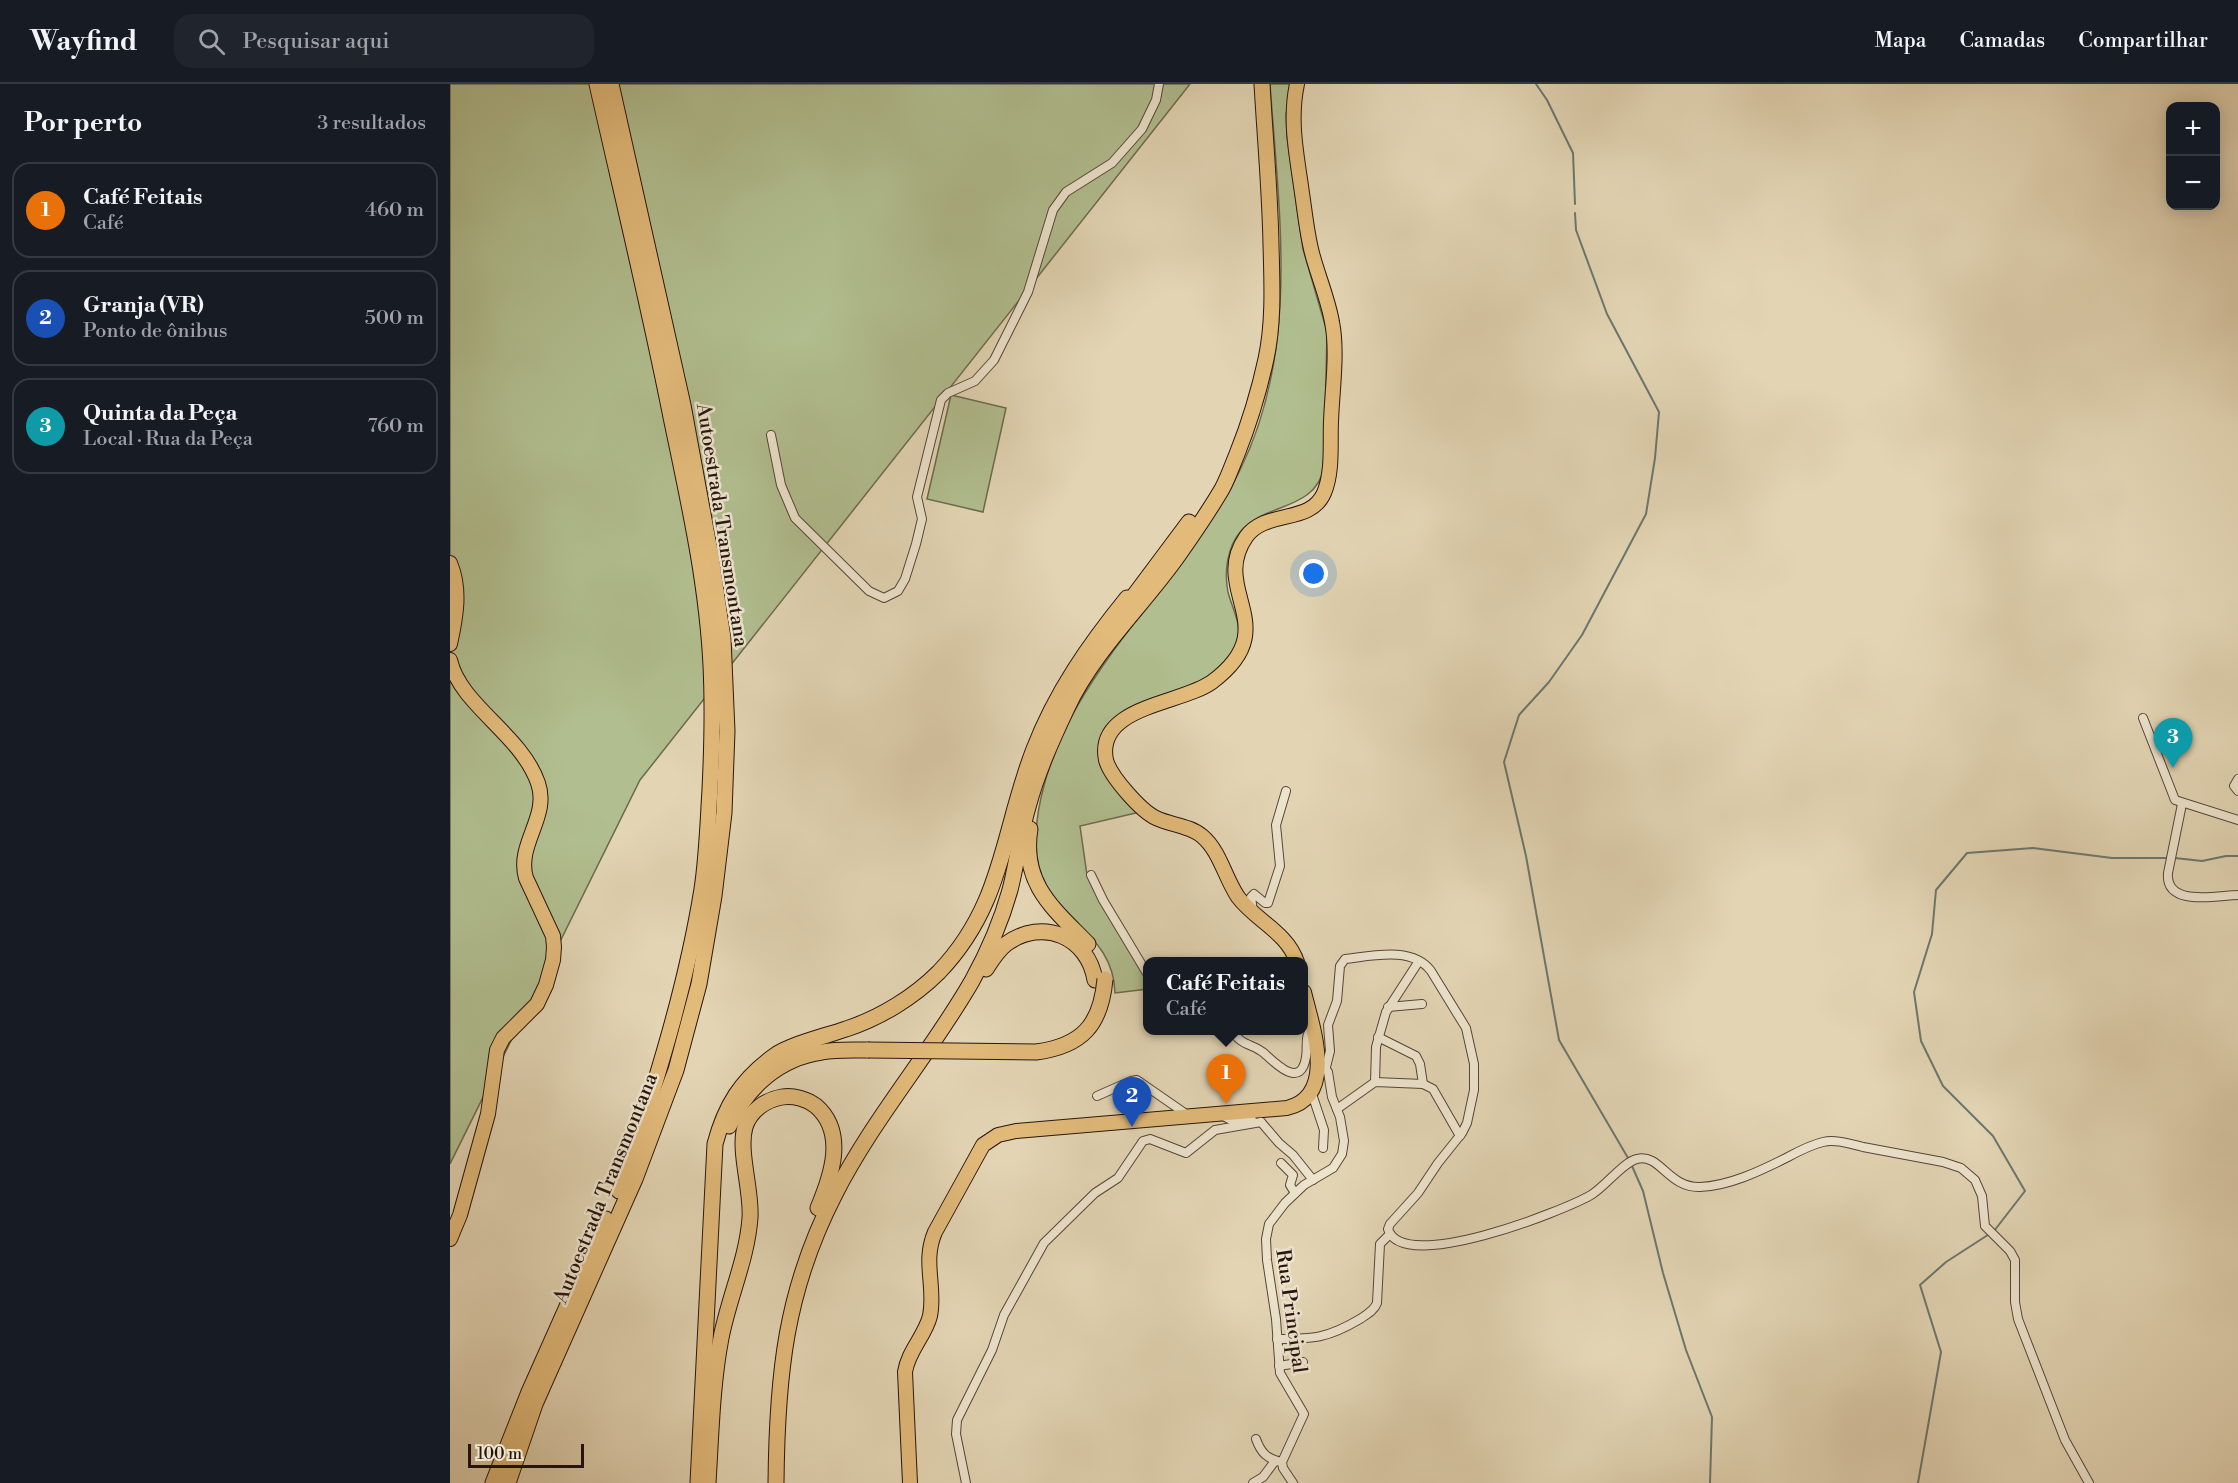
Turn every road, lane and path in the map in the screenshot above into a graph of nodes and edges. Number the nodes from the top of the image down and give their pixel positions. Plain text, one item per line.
1 (597, 84) edge
2 (611, 84) edge
3 (1159, 84) edge
4 (1255, 84) edge
5 (1262, 84) edge
6 (1298, 84) edge
7 (638, 237) junction
8 (771, 435) dead end
9 (1181, 533) junction
10 (450, 563) edge
11 (450, 644) edge
12 (450, 660) edge
13 (2143, 718) dead end
14 (1041, 770) junction
15 (2238, 779) edge
16 (1286, 791) dead end
17 (2238, 791) edge
18 (2182, 804) junction
19 (2238, 820) edge
20 (1091, 875) dead end
21 (2238, 895) edge
22 (1254, 914) junction
23 (1295, 957) edge
24 (1419, 961) junction
25 (1143, 967) edge
26 (1100, 980) junction
27 (1422, 1004) dead end
28 (1388, 1007) junction
29 (1308, 1009) edge
30 (1312, 1026) junction
31 (1308, 1033) edge
32 (1235, 1035) edge
33 (1307, 1035) edge
34 (1378, 1037) junction
35 (871, 1046) junction
36 (767, 1063) junction
37 (1322, 1064) junction
38 (1375, 1082) junction
39 (1423, 1083) junction
40 (1311, 1091) junction
41 (1097, 1096) dead end
42 (1337, 1109) junction
43 (886, 1112) junction
44 (1220, 1114) junction
45 (1189, 1116) junction
46 (1261, 1122) junction
47 (1460, 1136) junction
48 (1323, 1148) dead end
49 (1281, 1163) dead end
50 (1313, 1180) junction
51 (1295, 1193) junction
52 (1390, 1234) junction
53 (450, 1239) edge
54 (1277, 1339) junction
55 (1303, 1362) dead end
56 (1279, 1365) junction
57 (529, 1392) junction
58 (713, 1404) junction
59 (1256, 1439) dead end
60 (1278, 1462) junction
61 (482, 1483) edge
62 (493, 1483) edge
63 (508, 1483) edge
64 (698, 1483) edge
65 (708, 1483) edge
66 (770, 1483) edge
67 (776, 1483) edge
68 (910, 1483) edge
69 (966, 1483) edge
70 (1253, 1483) edge
71 (1293, 1483) edge
72 (2089, 1483) edge

1 - 7 highway, Autoestrada Transmontana
2 - 7 highway, Autoestrada Transmontana
3 - 8 street
4 - 9 highway
5 - 14 highway
6 - 22 main road
7 - 57 highway, Autoestrada Transmontana
7 - 63 highway, Autoestrada Transmontana
9 - 36 highway
9 - 66 highway
10 - 11 main road
12 - 53 main road
13 - 18 street
14 - 26 highway
14 - 43 highway
15 - 17 street
16 - 22 street
18 - 19 street
18 - 21 street
20 - 25 street
22 - 23 main road
24 - 28 street
24 - 37 street, Rua Principal
24 - 47 street
26 - 35 highway, bridge
26 - 43 highway
27 - 28 street
28 - 34 street
29 - 30 main road
30 - 31 street
30 - 37 main road
32 - 33 street
34 - 38 street
34 - 39 street
35 - 36 highway
35 - 58 highway
36 - 64 highway
37 - 40 main road
37 - 42 street, Rua Principal
38 - 39 street
38 - 42 street
39 - 47 street
40 - 44 main road
40 - 48 street
41 - 45 street
42 - 50 street, Rua Principal
43 - 67 highway
44 - 45 main road
44 - 46 street
45 - 68 main road
46 - 50 street
46 - 69 street
47 - 52 street
49 - 51 street
50 - 51 street, Rua Principal
51 - 54 street, Rua Principal
52 - 54 street
52 - 72 street
54 - 56 street, Rua Principal
55 - 56 street
56 - 60 street, Rua Principal
57 - 61 highway
57 - 62 highway, Autoestrada Transmontana
58 - 65 highway
58 - 66 highway
59 - 60 street
60 - 70 street
60 - 71 street

